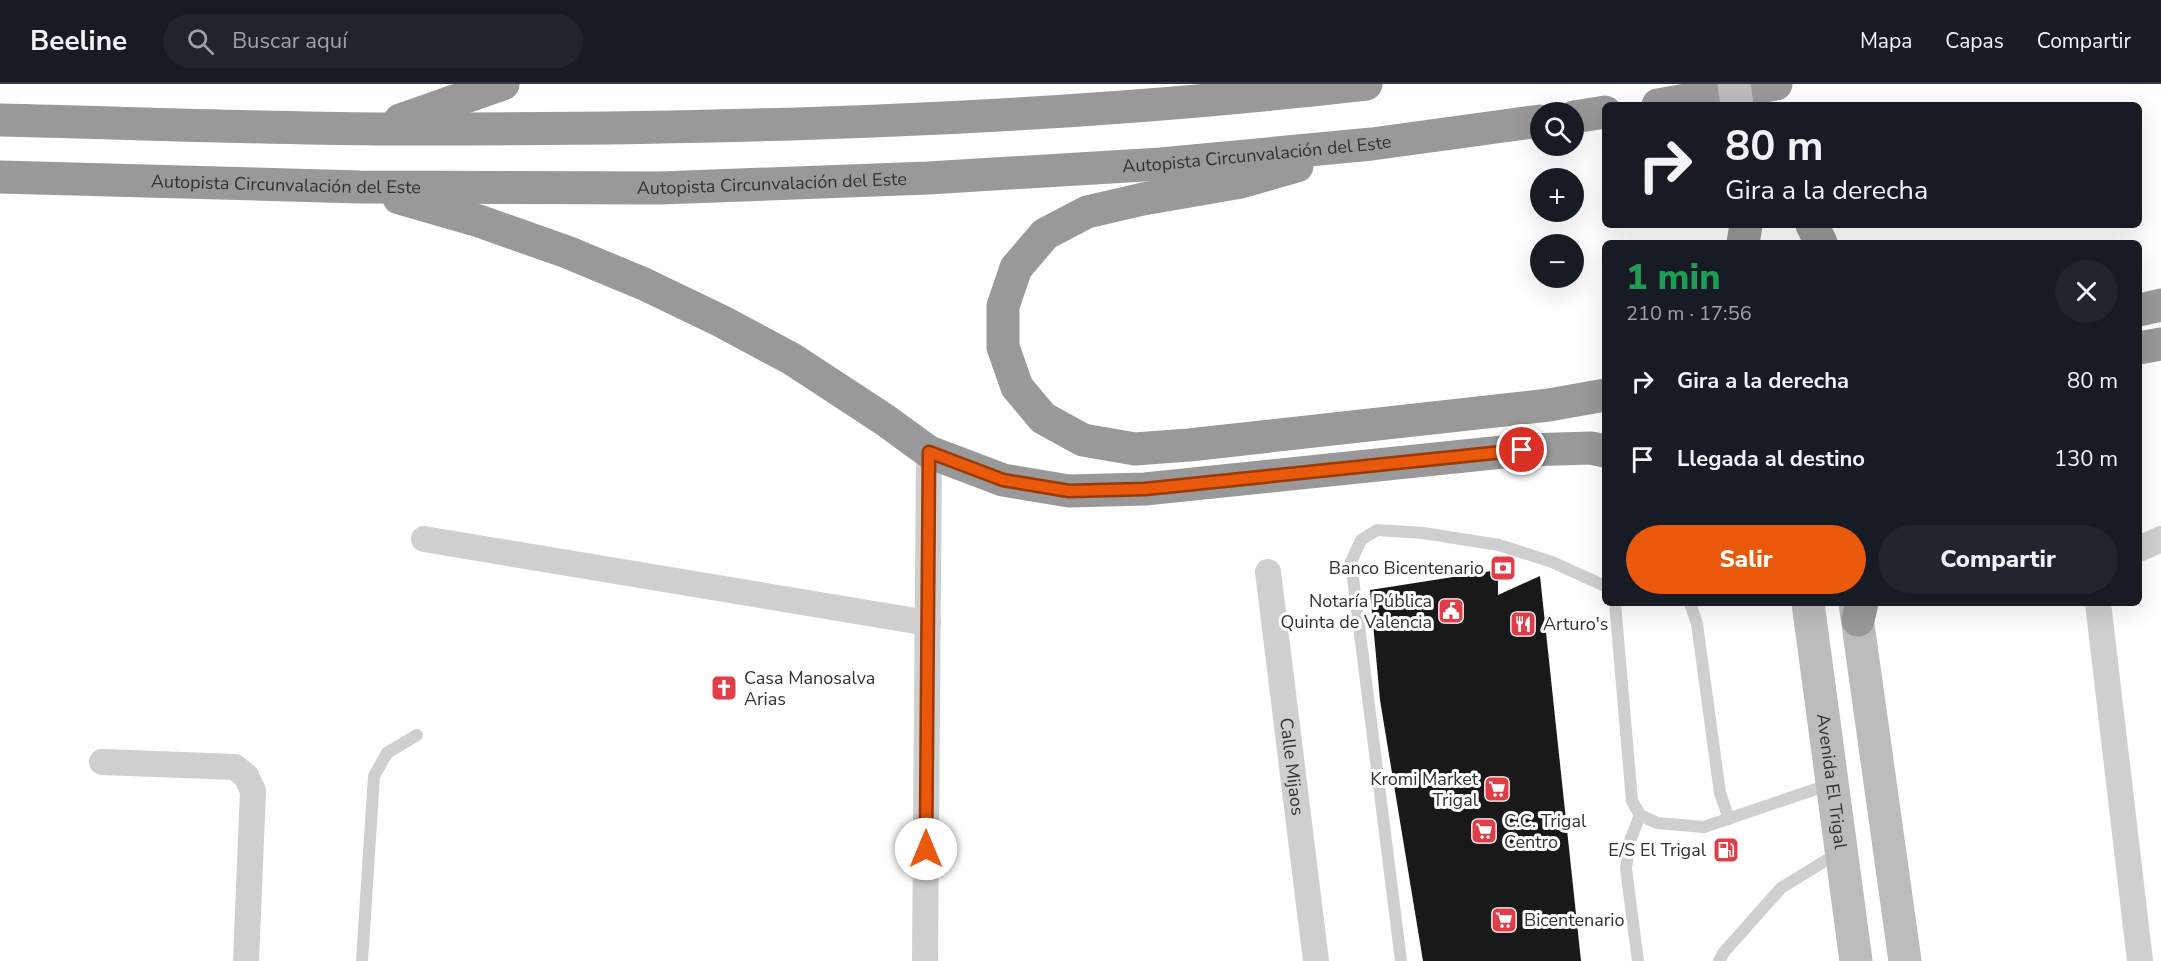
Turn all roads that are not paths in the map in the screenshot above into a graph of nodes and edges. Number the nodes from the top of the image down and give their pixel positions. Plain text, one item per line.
1 (503, 84) edge
2 (1364, 84) edge
3 (1734, 84) edge
4 (1777, 84) edge
5 (1675, 102) edge
6 (1737, 102) edge
7 (1781, 102) edge
8 (1602, 112) edge
9 (1584, 115) edge
10 (0, 120) edge
11 (1530, 122) edge
12 (375, 129) junction
13 (1372, 144) junction
14 (0, 177) edge
15 (360, 187) junction
16 (2161, 305) edge
17 (2142, 309) edge
18 (2161, 344) edge
19 (2142, 347) edge
20 (1602, 395) edge
21 (1602, 450) edge
22 (929, 452) junction
23 (2161, 538) edge
24 (424, 539) dead end
25 (2142, 548) edge
26 (1268, 572) dead end
27 (1602, 585) edge
28 (1615, 606) edge
29 (1691, 606) edge
30 (1808, 606) edge
31 (2097, 606) edge
32 (1858, 609) edge
33 (928, 623) junction
34 (417, 735) dead end
35 (102, 762) dead end
36 (1832, 784) junction
37 (1640, 815) junction
38 (1729, 819) junction
39 (1841, 851) junction
40 (246, 961) edge
41 (362, 961) edge
42 (925, 961) edge
43 (1316, 961) edge
44 (1401, 961) edge
45 (1638, 961) edge
46 (1719, 961) edge
47 (1856, 961) edge
48 (1905, 961) edge
49 (2140, 961) edge

1 - 12 highway
2 - 12 highway
3 - 6 street, bridge
4 - 5 highway
4 - 7 street
8 - 9 highway
10 - 12 highway
11 - 13 highway, Autopista Circunvalación del Este
13 - 15 highway, Autopista Circunvalación del Este
13 - 20 highway
14 - 15 highway, Autopista Circunvalación del Este
15 - 22 highway
16 - 17 highway
18 - 19 highway
21 - 22 highway
22 - 33 street
23 - 25 street
24 - 33 street
26 - 43 street, Calle Mijaos
27 - 44 lane
28 - 37 lane
29 - 38 lane
30 - 36 street, Avenida El Trigal
31 - 49 street
32 - 48 street
33 - 42 street
34 - 41 lane
35 - 40 street
36 - 38 lane
36 - 39 street, Avenida El Trigal
37 - 38 lane
37 - 45 lane
39 - 46 lane
39 - 47 street, Avenida El Trigal

